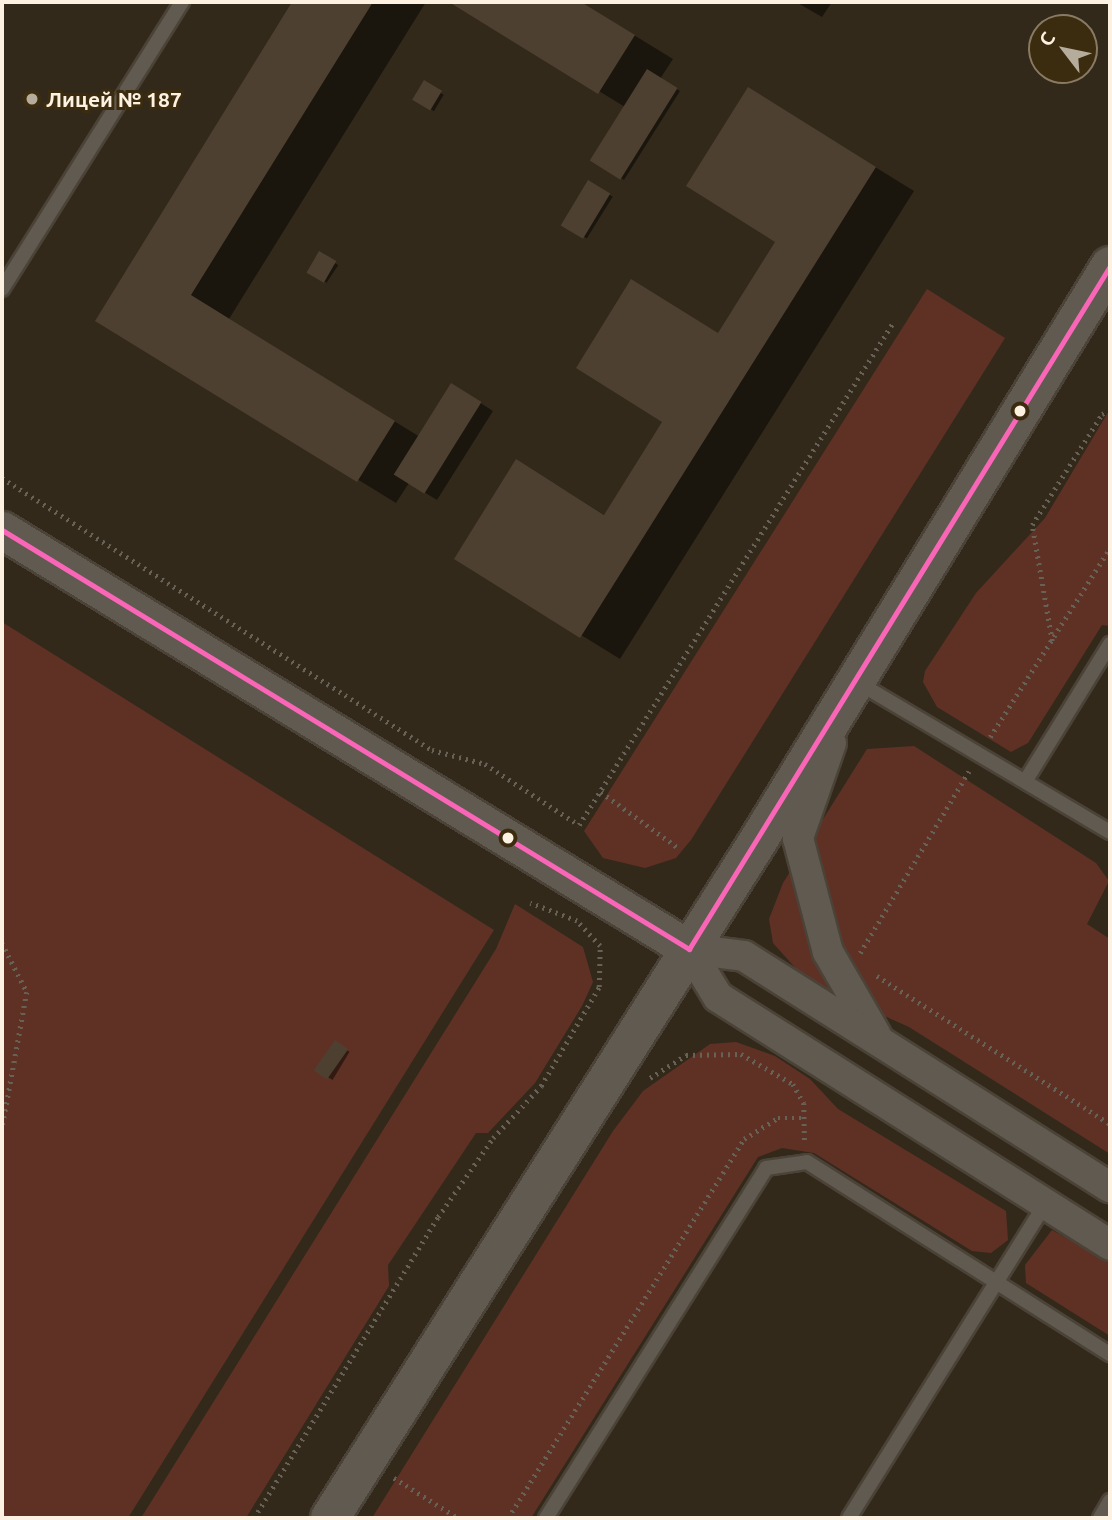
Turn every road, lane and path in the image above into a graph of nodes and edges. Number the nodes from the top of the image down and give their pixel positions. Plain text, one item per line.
1 (182, 2) edge
2 (1110, 266) edge
3 (2, 289) edge
4 (894, 321) dead end
5 (1110, 411) edge
6 (2, 478) edge
7 (2, 530) edge
8 (1052, 641) dead end
9 (1110, 644) edge
10 (853, 679) junction
11 (1026, 780) junction
12 (601, 792) junction
13 (1110, 832) edge
14 (677, 847) dead end
15 (530, 903) dead end
16 (2, 943) edge
17 (689, 949) junction
18 (849, 951) dead end
19 (854, 962) dead end
20 (866, 970) dead end
21 (879, 1041) junction
22 (640, 1088) dead end
23 (805, 1118) junction
24 (1110, 1124) edge
25 (2, 1130) edge
26 (807, 1162) junction
27 (1110, 1187) edge
28 (1045, 1204) junction
29 (1110, 1245) edge
30 (996, 1282) junction
31 (1110, 1354) edge
32 (398, 1464) dead end
33 (390, 1475) junction
34 (384, 1486) dead end
35 (1110, 1501) edge
36 (254, 1518) edge
37 (330, 1518) edge
38 (458, 1518) edge
39 (508, 1518) edge
40 (546, 1518) edge
41 (849, 1518) edge
42 (1100, 1518) edge

1 - 3 lane
2 - 10 main road
4 - 12 path
5 - 8 path
6 - 12 path
7 - 17 street
9 - 11 lane
10 - 11 lane
10 - 17 main road
10 - 21 street
11 - 13 lane
12 - 14 path
15 - 36 path
16 - 25 path
17 - 21 street
17 - 28 street
17 - 37 main road
18 - 19 path
20 - 24 path
21 - 27 street
22 - 23 path
23 - 26 path
23 - 39 path
26 - 30 lane
26 - 40 lane
28 - 29 street
28 - 30 lane
30 - 31 lane
30 - 41 lane
32 - 33 path
33 - 34 path
33 - 38 path
35 - 42 lane

